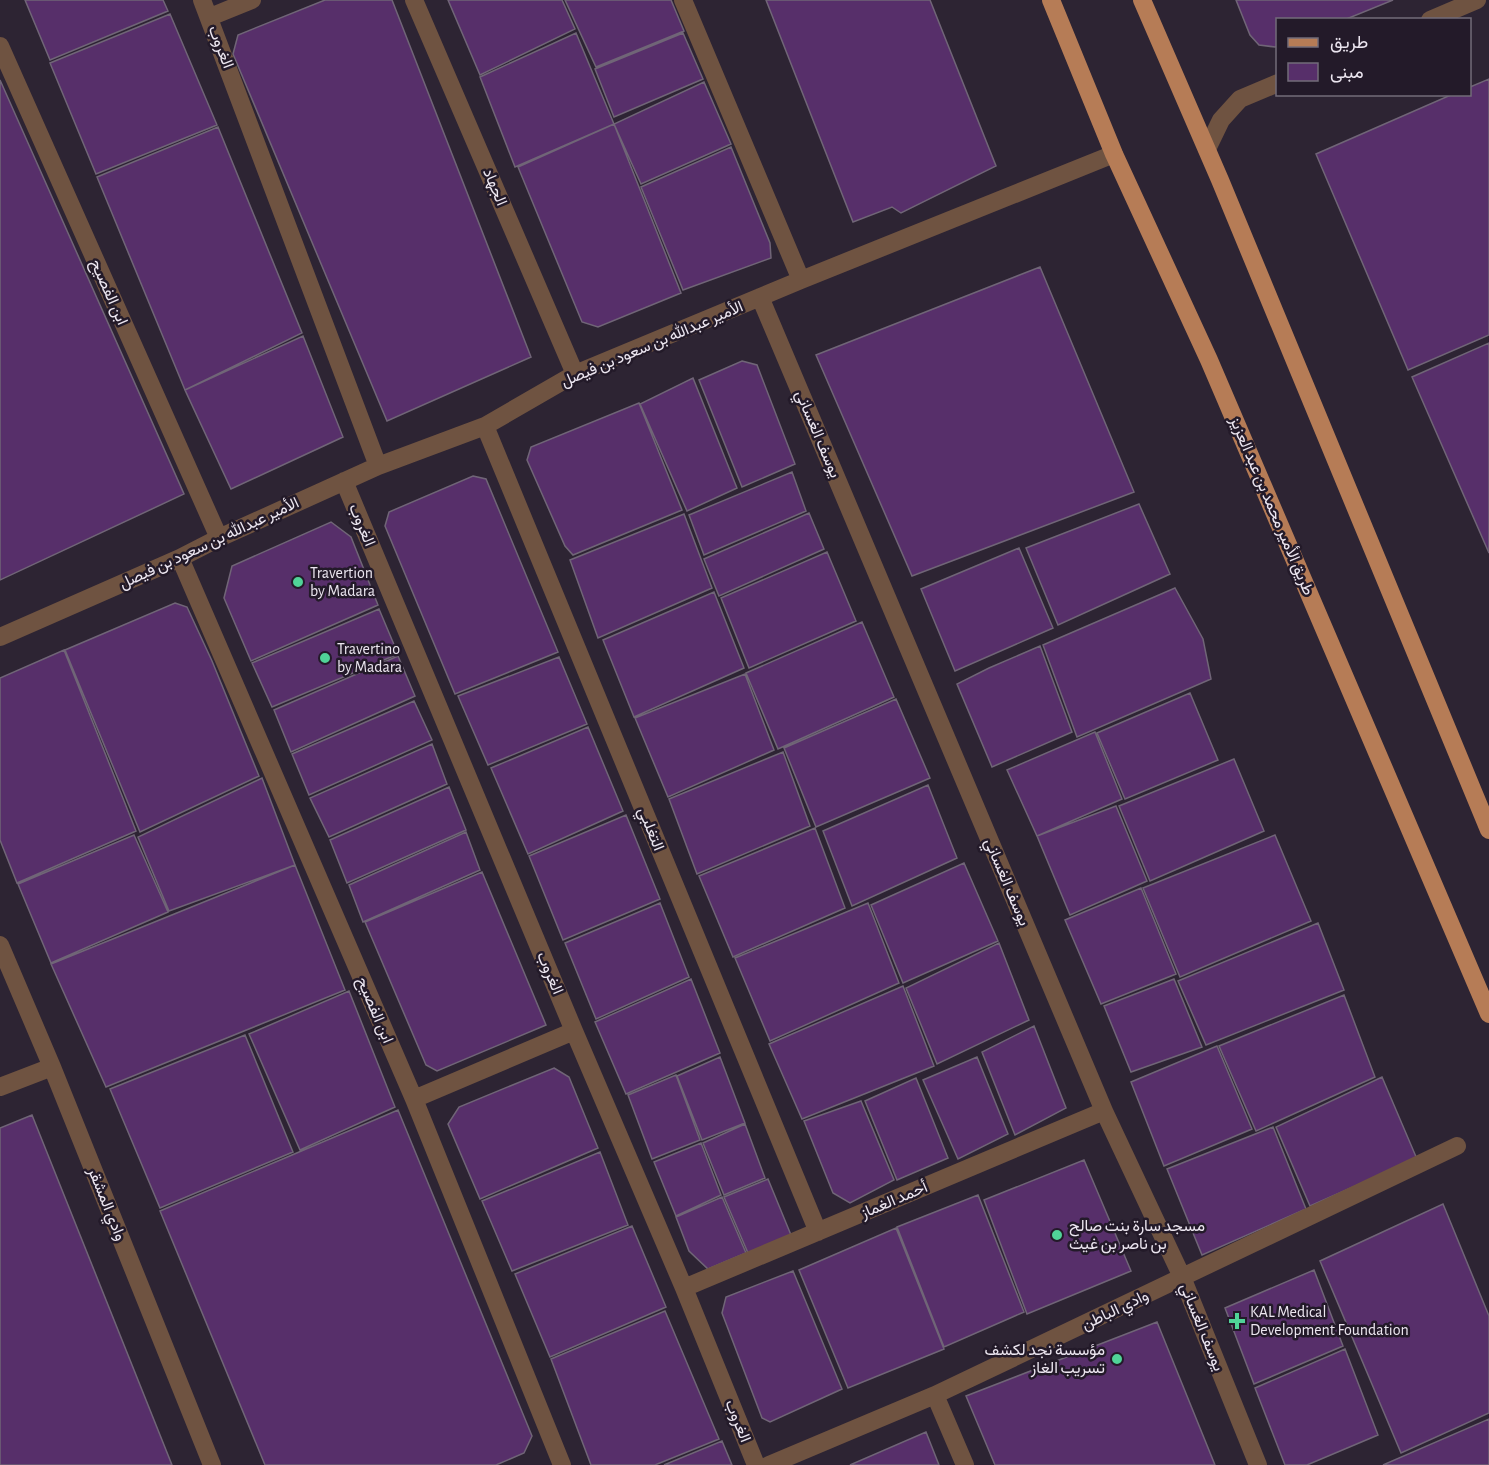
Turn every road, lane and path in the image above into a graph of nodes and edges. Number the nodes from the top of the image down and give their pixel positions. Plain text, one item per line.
1 (202, 0) edge
2 (252, 0) edge
3 (414, 0) edge
4 (683, 0) edge
5 (1051, 0) edge
6 (1142, 0) edge
7 (1477, 0) edge
8 (210, 17) junction
9 (1435, 18) edge
10 (2, 55) edge
11 (1276, 84) edge
12 (1207, 149) junction
13 (1114, 154) junction
14 (801, 280) junction
15 (760, 297) junction
16 (575, 374) junction
17 (485, 426) junction
18 (378, 466) junction
19 (344, 481) junction
20 (219, 538) junction
21 (180, 558) junction
22 (0, 637) edge
23 (1489, 831) edge
24 (0, 945) edge
25 (1489, 1014) edge
26 (574, 1031) junction
27 (52, 1066) junction
28 (0, 1087) edge
29 (414, 1099) junction
30 (1104, 1111) junction
31 (1457, 1146) dead end
32 (818, 1232) junction
33 (1182, 1277) junction
34 (684, 1288) junction
35 (935, 1395) junction
36 (556, 1463) edge
37 (212, 1465) edge
38 (756, 1465) edge
39 (769, 1465) edge
40 (965, 1465) edge
41 (1258, 1465) edge

1 - 8 street, الغروب
2 - 8 street
3 - 16 street, الجهاد
4 - 14 street
5 - 13 main road, طريق الأمير محمد بن عبد العزيز
6 - 12 main road
7 - 9 street
8 - 18 street, الغروب
10 - 20 street, ابن الفصيح
11 - 12 street
12 - 23 main road
13 - 14 street, الأمير عبدالله بن سعود بن فيصل
13 - 25 main road, طريق الأمير محمد بن عبد العزيز
14 - 15 street, الأمير عبدالله بن سعود بن فيصل
15 - 16 street, الأمير عبدالله بن سعود بن فيصل
15 - 30 street, يوسف الغساني
16 - 17 street, الأمير عبدالله بن سعود بن فيصل
17 - 18 street, الأمير عبدالله بن سعود بن فيصل
17 - 32 street, التغلبي
18 - 19 street, الأمير عبدالله بن سعود بن فيصل
19 - 20 street, الأمير عبدالله بن سعود بن فيصل
19 - 26 street, الغروب
20 - 21 street, الأمير عبدالله بن سعود بن فيصل
21 - 22 street, الأمير عبدالله بن سعود بن فيصل
21 - 29 street, ابن الفصيح
24 - 27 street, وادي المشقر
26 - 29 street
26 - 34 street, الغروب
27 - 28 street
27 - 37 street, وادي المشقر
29 - 36 street, ابن الفصيح
30 - 32 street, أحمد الغماز
30 - 33 street, يوسف الغساني
31 - 33 street, وادي الباطن
32 - 34 street, أحمد الغماز
33 - 35 street, وادي الباطن
33 - 41 street, يوسف الغساني
34 - 38 street, الغروب
35 - 39 street, وادي الباطن
35 - 40 street

